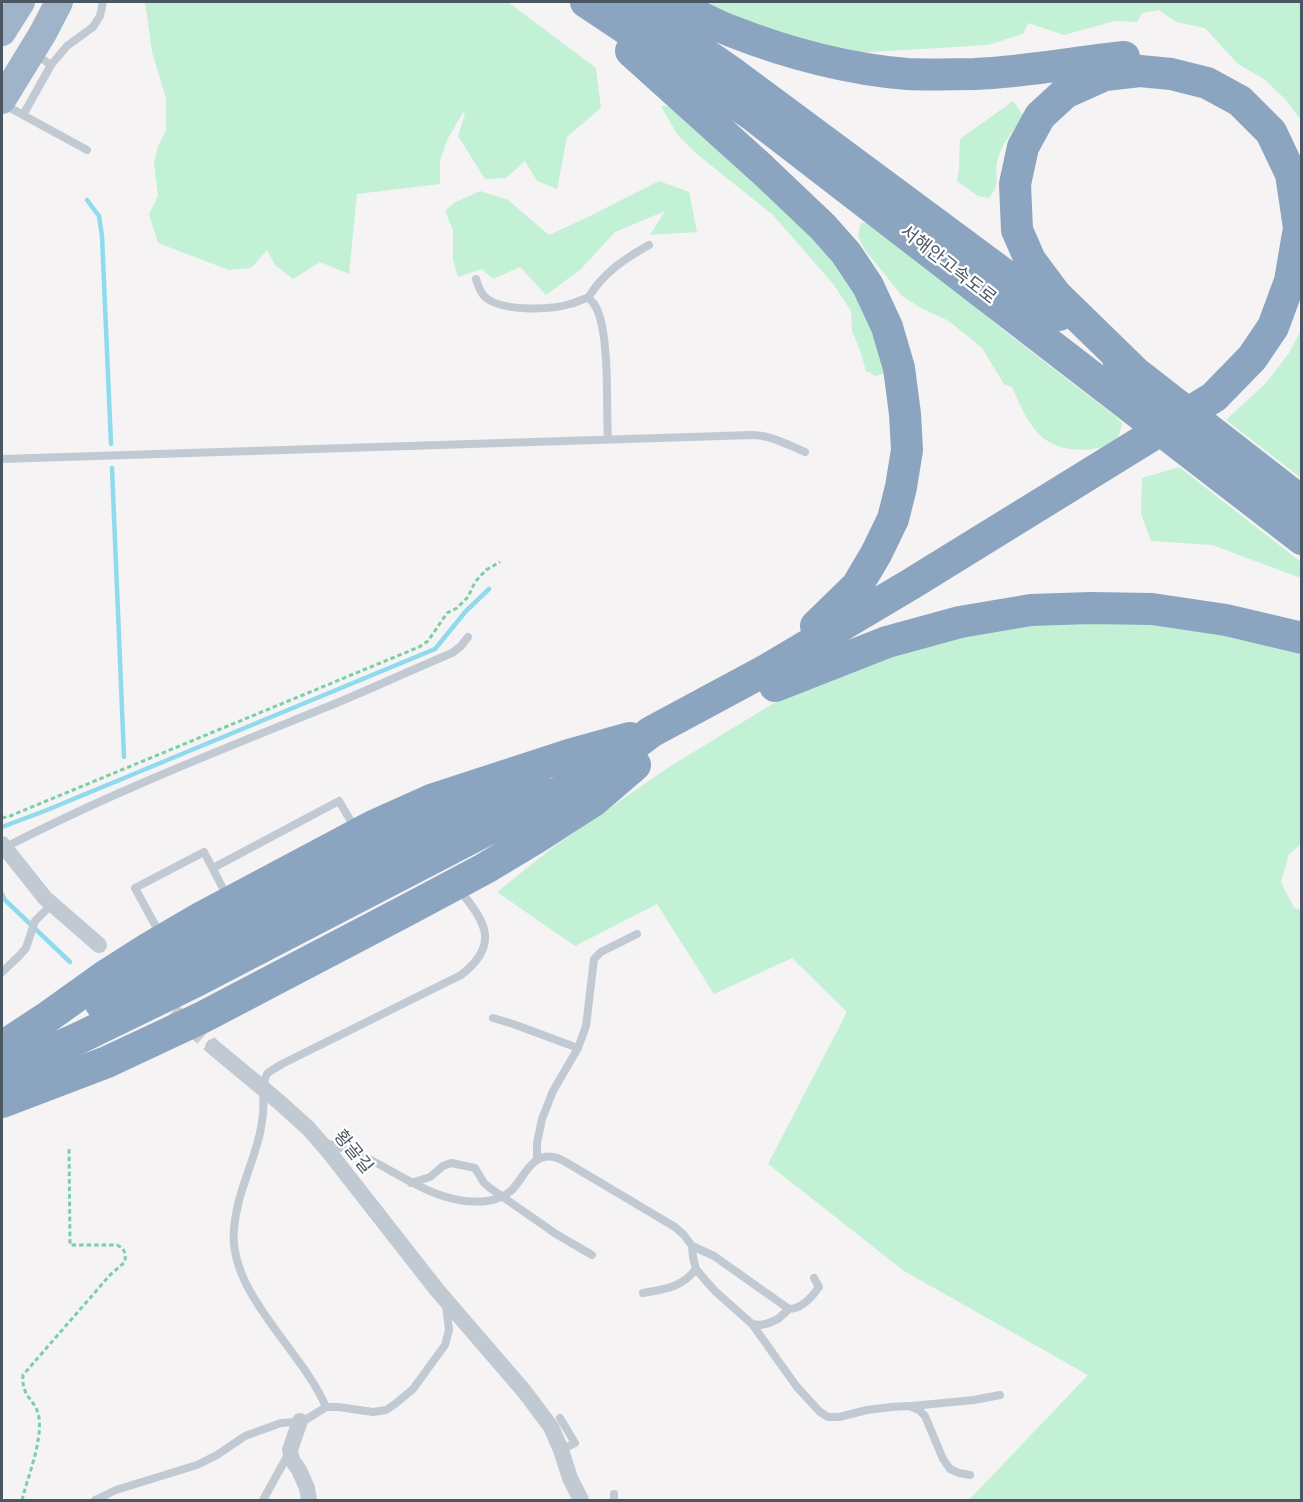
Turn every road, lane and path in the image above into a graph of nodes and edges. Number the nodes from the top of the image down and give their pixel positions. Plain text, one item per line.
1 (21, 2) edge
2 (60, 2) edge
3 (104, 2) edge
4 (576, 2) edge
5 (586, 2) edge
6 (632, 2) edge
7 (669, 2) edge
8 (2, 32) edge
9 (42, 58) junction
10 (9, 106) edge
11 (87, 150) dead end
12 (1302, 157) edge
13 (649, 245) dead end
14 (476, 279) dead end
15 (588, 298) junction
16 (1302, 299) edge
17 (1134, 371) junction
18 (608, 439) junction
19 (805, 452) dead end
20 (2, 459) edge
21 (1298, 524) edge
22 (500, 562) dead end
23 (468, 637) dead end
24 (1302, 639) edge
25 (772, 678) junction
26 (651, 732) junction
27 (635, 765) junction
28 (2, 818) edge
29 (358, 834) junction
30 (3, 846) edge
31 (213, 868) junction
32 (455, 885) junction
33 (230, 902) junction
34 (52, 904) junction
35 (637, 934) dead end
36 (162, 940) junction
37 (99, 945) dead end
38 (2, 972) edge
39 (493, 1018) dead end
40 (2, 1047) edge
41 (213, 1047) tunnel mouth
42 (578, 1048) junction
43 (2, 1057) edge
44 (2, 1072) edge
45 (264, 1089) junction
46 (2, 1092) edge
47 (2, 1102) edge
48 (320, 1141) junction
49 (69, 1147) dead end
50 (537, 1159) junction
51 (411, 1183) junction
52 (502, 1197) junction
53 (692, 1246) junction
54 (592, 1255) dead end
55 (696, 1269) junction
56 (814, 1278) dead end
57 (643, 1293) dead end
58 (445, 1299) junction
59 (789, 1309) junction
60 (752, 1324) junction
61 (1000, 1395) dead end
62 (909, 1406) junction
63 (326, 1407) junction
64 (560, 1419) dead end
65 (300, 1421) junction
66 (290, 1450) junction
67 (561, 1450) junction
68 (970, 1475) dead end
69 (22, 1500) edge
70 (94, 1500) edge
71 (263, 1500) edge
72 (309, 1500) edge
73 (581, 1500) edge

1 - 8 highway
2 - 9 highway
3 - 9 lane
4 - 25 highway
5 - 21 highway, 서해안고속도로
6 - 17 highway, 서해안고속도로
7 - 12 highway
9 - 10 highway
10 - 11 lane
13 - 15 lane
14 - 15 lane
15 - 18 lane
16 - 25 highway
17 - 21 highway, 서해안고속도로
17 - 25 highway
18 - 19 lane
18 - 20 lane
22 - 28 path
23 - 30 lane
24 - 25 highway
25 - 26 highway
25 - 27 highway
26 - 29 highway
26 - 43 highway
26 - 44 highway
27 - 32 highway
27 - 46 highway
29 - 31 lane
29 - 33 highway
30 - 34 street
31 - 33 lane
31 - 36 lane
32 - 45 lane
32 - 47 highway
33 - 36 highway
34 - 37 street
34 - 38 lane
35 - 42 lane
36 - 40 highway
39 - 42 lane
41 - 45 street, 황골길
42 - 50 lane
45 - 48 street, 황골길
45 - 63 lane
48 - 51 lane
48 - 58 street, 황골길
49 - 69 path
50 - 52 lane
50 - 53 lane
51 - 52 lane
51 - 52 lane
52 - 54 lane
53 - 55 lane
53 - 59 lane
55 - 57 lane
55 - 60 lane
56 - 59 lane
58 - 63 lane, 황골길
58 - 67 street, 황골길
59 - 60 lane
60 - 62 lane
61 - 62 lane
62 - 68 lane
63 - 65 lane
64 - 67 lane
65 - 66 street
65 - 70 lane
66 - 71 lane
66 - 72 street
67 - 73 street, 황골길

